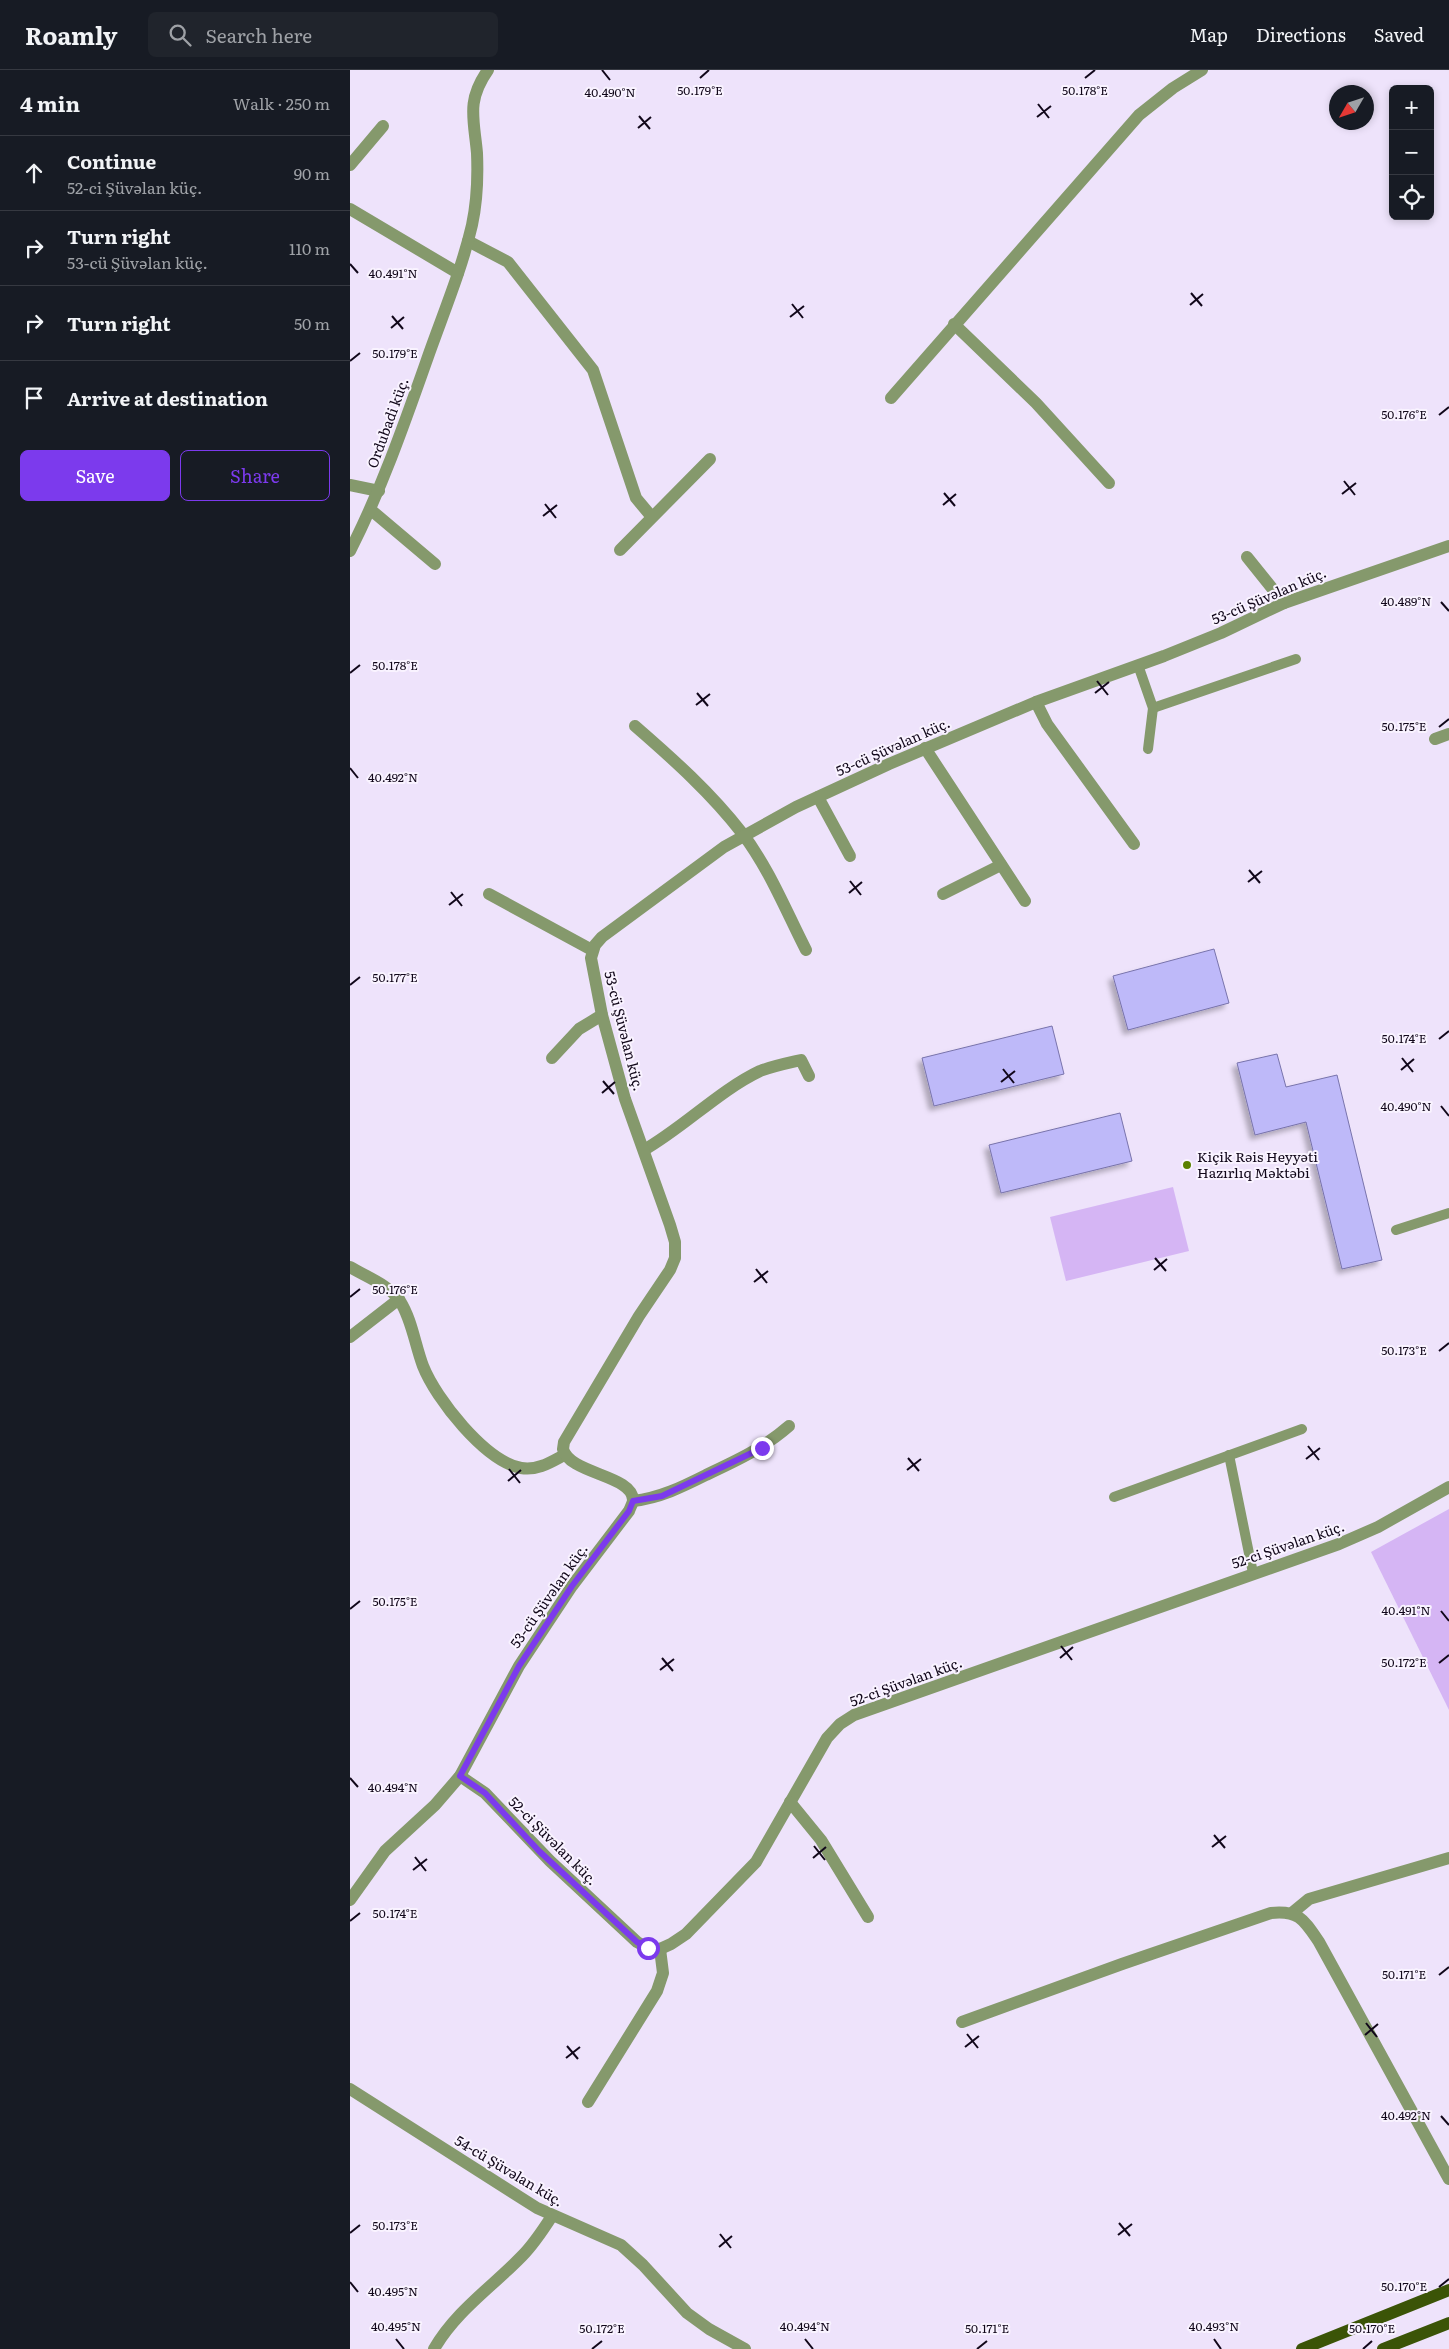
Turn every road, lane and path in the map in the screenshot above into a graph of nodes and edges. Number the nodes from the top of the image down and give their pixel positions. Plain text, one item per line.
1 (488, 70) edge
2 (1202, 70) edge
3 (383, 126) dead end
4 (350, 165) edge
5 (350, 210) edge
6 (468, 241) junction
7 (458, 273) junction
8 (954, 324) junction
9 (891, 398) dead end
10 (710, 460) dead end
11 (1109, 483) dead end
12 (350, 485) edge
13 (380, 491) junction
14 (371, 510) junction
15 (651, 516) junction
16 (1449, 546) edge
17 (620, 550) dead end
18 (350, 551) edge
19 (1247, 557) dead end
20 (434, 564) dead end
21 (1284, 603) junction
22 (1296, 659) dead end
23 (1138, 665) junction
24 (1036, 702) junction
25 (1153, 708) junction
26 (635, 726) dead end
27 (1449, 734) edge
28 (1435, 738) dead end
29 (925, 748) junction
30 (1148, 749) dead end
31 (818, 798) junction
32 (743, 834) junction
33 (1134, 844) dead end
34 (850, 856) dead end
35 (1001, 865) junction
36 (489, 894) dead end
37 (943, 894) dead end
38 (1024, 901) dead end
39 (592, 950) junction
40 (806, 950) dead end
41 (602, 1015) junction
42 (552, 1058) dead end
43 (809, 1076) dead end
44 (644, 1150) junction
45 (1449, 1213) edge
46 (1396, 1230) dead end
47 (350, 1267) edge
48 (399, 1299) junction
49 (350, 1337) edge
50 (789, 1426) dead end
51 (1302, 1429) dead end
52 (564, 1455) junction
53 (1229, 1456) junction
54 (1449, 1488) edge
55 (1114, 1497) dead end
56 (633, 1501) junction
57 (1252, 1573) junction
58 (460, 1776) junction
59 (790, 1802) junction
60 (1449, 1858) edge
61 (350, 1900) edge
62 (1292, 1913) junction
63 (868, 1917) dead end
64 (660, 1949) junction
65 (962, 2022) dead end
66 (350, 2089) edge
67 (588, 2102) dead end
68 (1449, 2179) edge
69 (552, 2216) junction
70 (1449, 2290) edge
71 (1449, 2323) edge
72 (434, 2349) edge
73 (745, 2349) edge
74 (1302, 2349) edge
75 (1383, 2349) edge

1 - 6 street, Ordubadi küç.
2 - 8 street
3 - 4 street
5 - 7 street
6 - 7 street, Ordubadi küç.
6 - 15 street
7 - 13 street, Ordubadi küç.
8 - 9 street
8 - 11 street
10 - 15 street
12 - 13 street
13 - 14 street, Ordubadi küç.
14 - 18 street, Ordubadi küç.
14 - 20 street
15 - 17 street
16 - 21 street, 53-cü Şüvəlan küç.
19 - 21 street
21 - 23 street, 53-cü Şüvəlan küç.
22 - 25 lane
23 - 24 street, 53-cü Şüvəlan küç.
23 - 25 lane
24 - 29 street, 53-cü Şüvəlan küç.
24 - 33 street
25 - 30 lane
26 - 32 street
27 - 28 street
29 - 31 street, 53-cü Şüvəlan küç.
29 - 35 street
31 - 32 street, 53-cü Şüvəlan küç.
31 - 34 street
32 - 39 street, 53-cü Şüvəlan küç.
32 - 40 street
35 - 37 street
35 - 38 street
36 - 39 street
39 - 41 street, 53-cü Şüvəlan küç.
41 - 42 street
41 - 44 street, 53-cü Şüvəlan küç.
43 - 44 street
44 - 52 street, 53-cü Şüvəlan küç.
45 - 46 lane
47 - 48 street
48 - 49 street
48 - 52 street
50 - 56 street
51 - 53 lane
52 - 56 street
53 - 55 lane
53 - 57 lane
54 - 57 street, 52-ci Şüvəlan küç.
56 - 58 street, 53-cü Şüvəlan küç.
57 - 59 street, 52-ci Şüvəlan küç.
58 - 61 street, 53-cü Şüvəlan küç.
58 - 64 street, 52-ci Şüvəlan küç.
59 - 63 street
59 - 64 street, 52-ci Şüvəlan küç.
60 - 62 street
62 - 65 street
62 - 68 street
64 - 67 street
66 - 69 street, 54-cü Şüvəlan küç.
69 - 72 street
69 - 73 street, 54-cü Şüvəlan küç.
70 - 74 main road
71 - 75 main road

